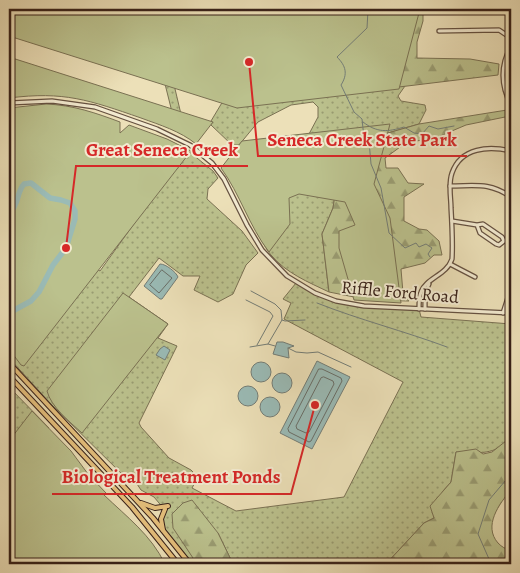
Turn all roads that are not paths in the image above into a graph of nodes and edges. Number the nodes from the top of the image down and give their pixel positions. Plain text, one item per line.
1 (439, 31) dead end
2 (511, 38) edge
3 (511, 46) edge
4 (9, 104) edge
5 (511, 105) edge
6 (511, 151) edge
7 (450, 186) junction
8 (511, 197) edge
9 (452, 221) junction
10 (477, 225) junction
11 (450, 264) junction
12 (475, 277) dead end
13 (430, 283) junction
14 (511, 288) edge
15 (419, 309) junction
16 (425, 309) junction
17 (503, 313) junction
18 (511, 313) edge
19 (9, 363) edge
20 (9, 376) edge
21 (136, 500) junction
22 (164, 532) junction
23 (178, 564) edge
24 (190, 564) edge

1 - 2 street
3 - 5 street
4 - 15 street, Riffle Ford Road
6 - 7 street
7 - 8 street
7 - 9 street
9 - 10 street
9 - 11 street
10 - 10 street
11 - 12 street
11 - 13 street
13 - 15 street
13 - 16 street
14 - 17 street
15 - 16 street, Riffle Ford Road
16 - 17 street, Riffle Ford Road
17 - 18 street, Riffle Ford Road
19 - 21 main road
20 - 23 main road
21 - 22 main road
21 - 22 main road
22 - 24 main road

